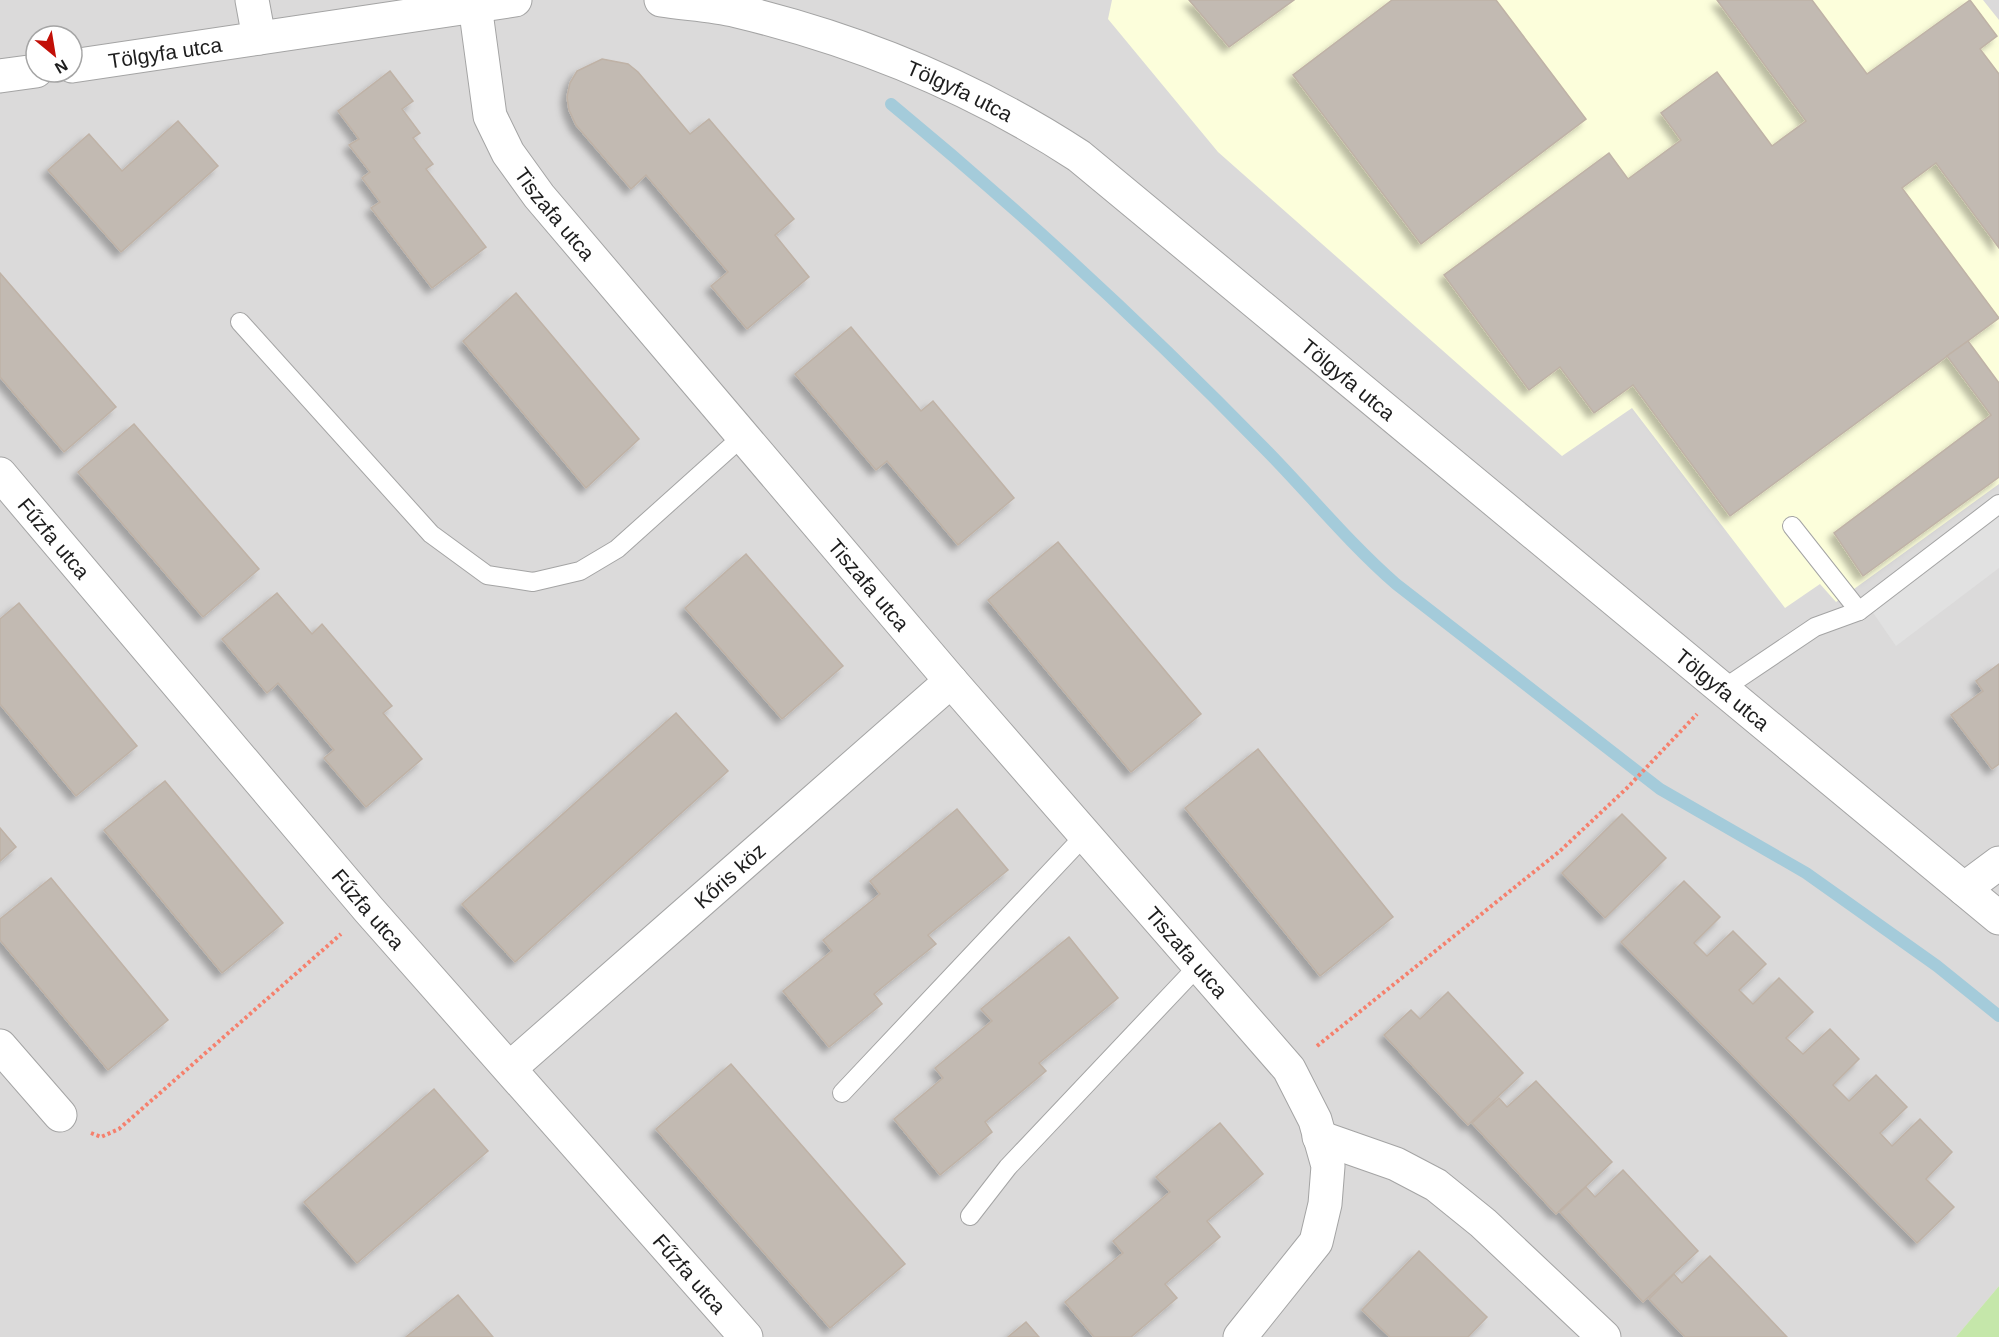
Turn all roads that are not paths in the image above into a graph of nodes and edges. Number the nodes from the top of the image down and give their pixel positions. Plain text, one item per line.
1 (252, 0) edge
2 (515, 0) edge
3 (660, 0) edge
4 (475, 5) junction
5 (258, 39) junction
6 (84, 64) edge
7 (24, 73) edge
8 (0, 76) edge
9 (240, 322) dead end
10 (742, 436) junction
11 (0, 474) edge
12 (1999, 504) edge
13 (1792, 526) dead end
14 (1859, 611) junction
15 (951, 681) junction
16 (1723, 689) junction
17 (1086, 834) junction
18 (1999, 863) edge
19 (1964, 889) junction
20 (1999, 918) edge
21 (1198, 966) junction
22 (0, 1046) edge
23 (510, 1068) junction
24 (842, 1093) dead end
25 (60, 1115) road end
26 (1319, 1137) junction
27 (970, 1216) dead end
28 (746, 1337) edge
29 (1240, 1337) edge
30 (1604, 1337) edge

1 - 5 street
2 - 4 street, Tölgyfa utca
3 - 16 street, Tölgyfa utca
4 - 5 street, Tölgyfa utca
4 - 10 street, Tiszafa utca
5 - 6 street, Tölgyfa utca
7 - 8 street
9 - 10 lane
10 - 15 street, Tiszafa utca
11 - 23 street, Fűzfa utca
12 - 14 lane
13 - 14 lane
14 - 16 lane
15 - 17 street, Tiszafa utca
15 - 23 street, Kőris köz
16 - 19 street, Tölgyfa utca
17 - 21 street, Tiszafa utca
17 - 24 lane
18 - 19 street
19 - 20 street, Tölgyfa utca
21 - 26 street, Tiszafa utca
21 - 27 lane
22 - 25 street
23 - 28 street, Fűzfa utca
26 - 29 street, Tiszafa utca
26 - 30 street

